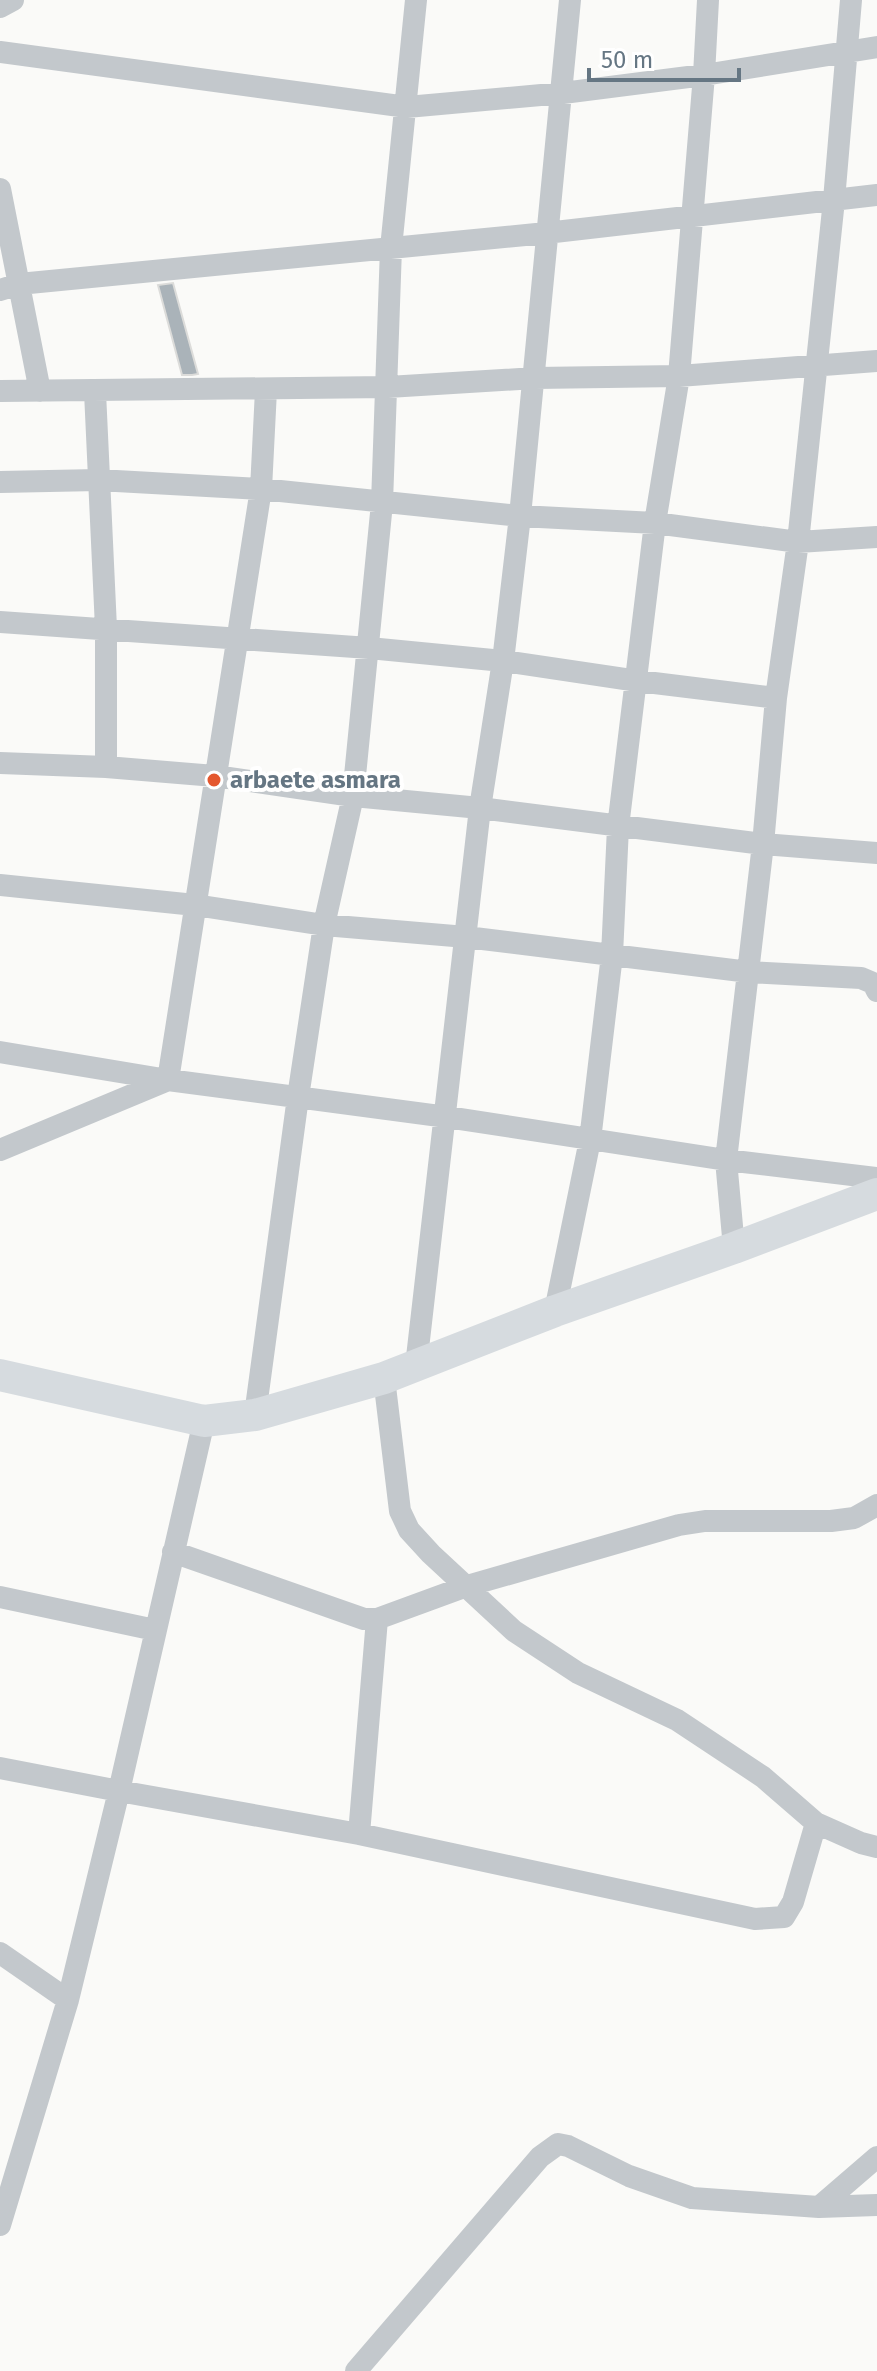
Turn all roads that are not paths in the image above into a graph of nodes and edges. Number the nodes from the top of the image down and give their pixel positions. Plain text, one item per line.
1 (13, 0) edge
2 (416, 0) edge
3 (570, 0) edge
4 (708, 0) edge
5 (851, 0) edge
6 (0, 7) edge
7 (877, 47) edge
8 (846, 51) junction
9 (0, 52) edge
10 (704, 75) junction
11 (563, 93) junction
12 (407, 107) junction
13 (0, 189) edge
14 (877, 195) edge
15 (834, 200) junction
16 (692, 218) junction
17 (546, 233) junction
18 (391, 248) junction
19 (9, 287) edge
20 (877, 361) edge
21 (814, 367) junction
22 (679, 376) junction
23 (535, 378) junction
24 (388, 387) junction
25 (266, 390) junction
26 (0, 391) edge
27 (40, 391) junction
28 (95, 392) junction
29 (98, 480) junction
30 (0, 482) edge
31 (261, 489) junction
32 (382, 503) junction
33 (520, 516) junction
34 (655, 523) junction
35 (877, 537) edge
36 (798, 542) junction
37 (0, 622) edge
38 (106, 628) junction
39 (239, 640) junction
40 (369, 648) junction
41 (503, 661) junction
42 (638, 681) junction
43 (776, 698) junction
44 (0, 763) edge
45 (106, 767) junction
46 (215, 776) junction
47 (353, 796) junction
48 (480, 808) junction
49 (618, 827) junction
50 (763, 844) junction
51 (877, 853) edge
52 (0, 885) edge
53 (195, 905) junction
54 (324, 925) junction
55 (466, 937) junction
56 (612, 955) junction
57 (749, 972) junction
58 (877, 991) edge
59 (0, 1052) edge
60 (168, 1080) junction
61 (298, 1097) junction
62 (447, 1117) junction
63 (590, 1140) junction
64 (0, 1150) edge
65 (726, 1160) junction
66 (877, 1178) edge
67 (877, 1194) edge
68 (734, 1248) junction
69 (555, 1311) junction
70 (416, 1366) junction
71 (0, 1375) edge
72 (384, 1378) junction
73 (255, 1415) junction
74 (204, 1421) junction
75 (877, 1505) edge
76 (173, 1552) junction
77 (467, 1586) junction
78 (0, 1597) edge
79 (377, 1619) junction
80 (155, 1630) junction
81 (0, 1768) edge
82 (119, 1791) junction
83 (816, 1823) junction
84 (359, 1834) junction
85 (877, 1847) edge
86 (0, 1953) edge
87 (68, 2000) junction
88 (877, 2157) edge
89 (877, 2205) edge
90 (819, 2207) junction
91 (1, 2218) edge
92 (356, 2371) edge

1 - 6 street
2 - 12 street
3 - 11 street
4 - 10 street
5 - 8 street
7 - 8 street
8 - 10 street
8 - 15 street
9 - 12 street
10 - 11 street
10 - 16 street
11 - 12 street
11 - 17 street
12 - 18 street
13 - 19 street
14 - 15 street
15 - 16 street
15 - 21 street
16 - 17 street
16 - 22 street
17 - 18 street
17 - 23 street
18 - 19 street
18 - 24 street
19 - 27 street
20 - 21 street
21 - 22 street
21 - 36 street
22 - 23 street
22 - 34 street
23 - 24 street
23 - 33 street
24 - 25 street
24 - 32 street
25 - 28 street
25 - 31 street
26 - 27 street
27 - 28 street
28 - 29 street
29 - 30 street
29 - 31 street
29 - 38 street
31 - 32 street
31 - 39 street
32 - 33 street
32 - 40 street
33 - 34 street
33 - 41 street
34 - 36 street
34 - 42 street
35 - 36 street
36 - 43 street
37 - 38 street
38 - 39 street
38 - 45 street
39 - 40 street
39 - 46 street
40 - 41 street
40 - 47 street
41 - 42 street
41 - 48 street
42 - 43 street
42 - 49 street
43 - 50 street
44 - 45 street
45 - 46 street
46 - 47 street
46 - 53 street
47 - 48 street
47 - 54 street
48 - 49 street
48 - 55 street
49 - 50 street
49 - 56 street
50 - 51 street
50 - 57 street
52 - 53 street
53 - 54 street
53 - 60 street
54 - 55 street
54 - 61 street
55 - 56 street
55 - 62 street
56 - 57 street
56 - 63 street
57 - 58 street
57 - 65 street
59 - 60 street
60 - 61 street
60 - 64 street
61 - 62 street
61 - 73 street
62 - 63 street
62 - 70 street
63 - 65 street
63 - 69 street
65 - 66 street
65 - 68 street
67 - 68 street
68 - 69 street
69 - 70 street
70 - 72 street
71 - 74 street
72 - 73 street
72 - 77 street
73 - 74 street
74 - 76 street
75 - 77 street
76 - 79 street
76 - 80 street
77 - 79 street
77 - 83 street
78 - 80 street
79 - 84 street
80 - 82 street
81 - 82 street
82 - 84 street
82 - 87 street
83 - 84 street
83 - 85 street
86 - 87 street
87 - 91 street
88 - 90 street
89 - 90 street
90 - 92 street

